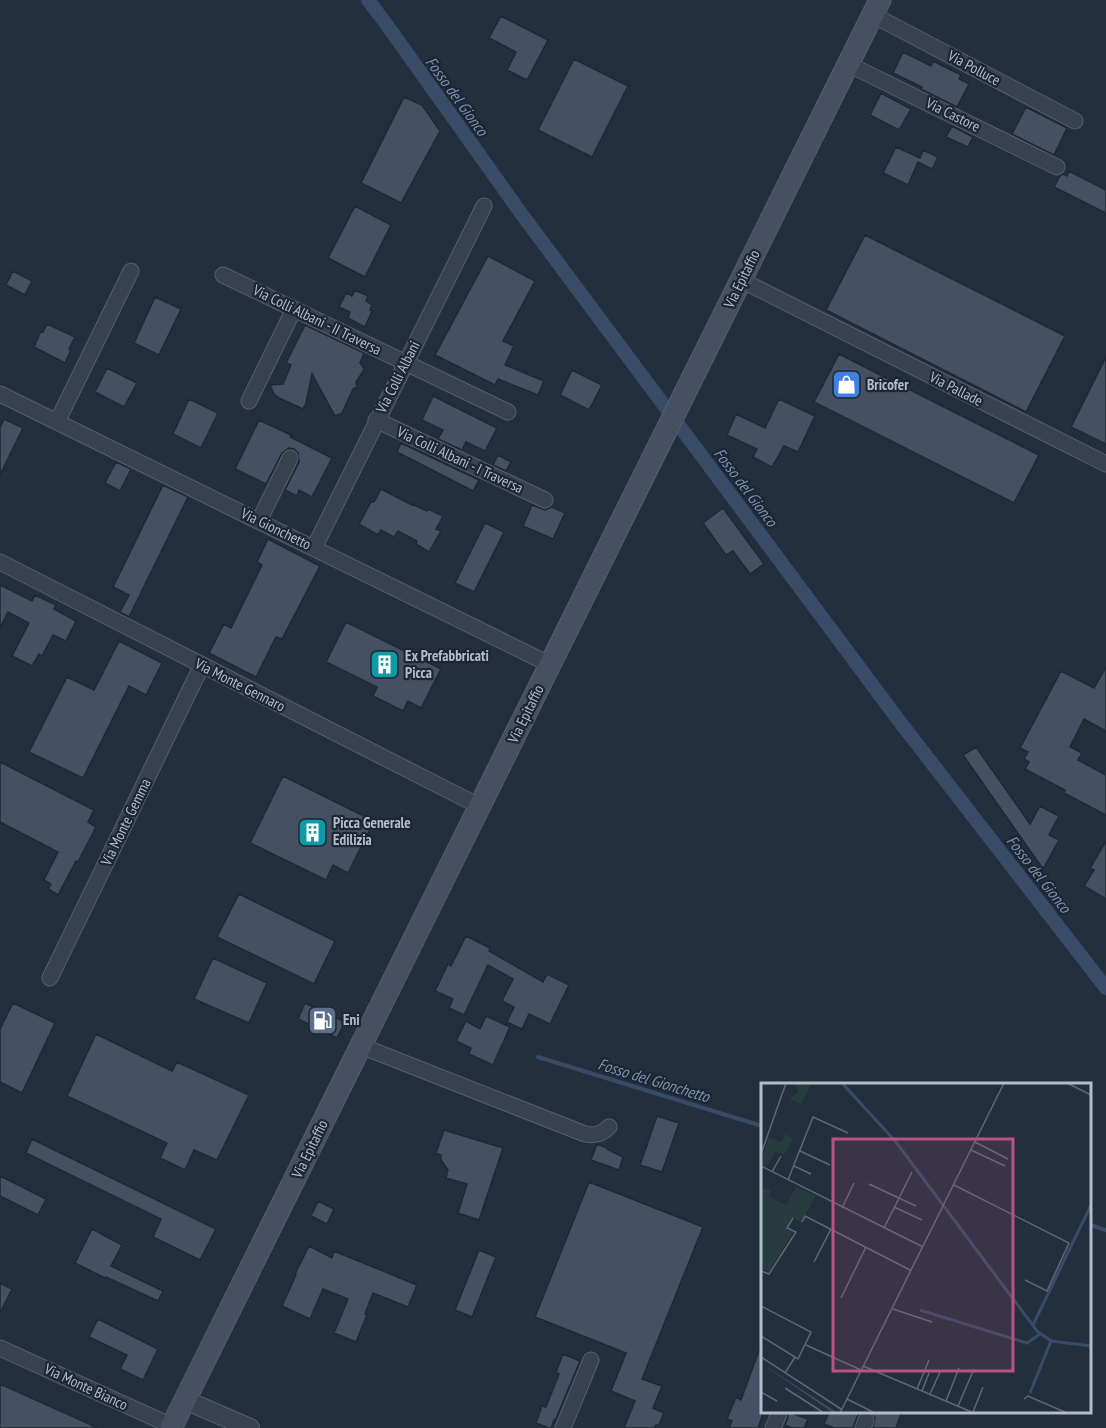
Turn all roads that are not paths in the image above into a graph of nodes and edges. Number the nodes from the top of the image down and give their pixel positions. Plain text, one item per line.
1 (877, 8) edge
2 (848, 64) junction
3 (1075, 122) dead end
4 (1057, 167) dead end
5 (484, 206) dead end
6 (131, 271) dead end
7 (223, 275) dead end
8 (741, 280) junction
9 (294, 309) junction
10 (406, 363) junction
11 (0, 394) edge
12 (249, 401) dead end
13 (508, 412) dead end
14 (376, 420) junction
15 (57, 422) junction
16 (290, 458) dead end
17 (1106, 464) edge
18 (545, 500) dead end
19 (260, 521) junction
20 (314, 548) junction
21 (0, 562) edge
22 (202, 665) junction
23 (551, 665) junction
24 (480, 807) junction
25 (50, 978) dead end
26 (362, 1046) junction
27 (609, 1127) dead end
28 (0, 1348) edge
29 (591, 1360) dead end
30 (185, 1400) junction
31 (171, 1427) edge
32 (250, 1428) edge
33 (563, 1428) edge

1 - 2 main road, Via Epitaffio
1 - 3 street, Via Polluce
2 - 4 street, Via Castore
2 - 8 main road, Via Epitaffio
5 - 10 street, Via Colli Albani
6 - 15 street
7 - 9 street, Via Colli Albani - II Traversa
8 - 17 street, Via Pallade
8 - 23 main road, Via Epitaffio
9 - 10 street, Via Colli Albani - II Traversa
9 - 12 street
10 - 13 street, Via Colli Albani - II Traversa
10 - 14 street, Via Colli Albani
11 - 15 street, Via Gionchetto
14 - 18 street, Via Colli Albani - I Traversa
14 - 20 street, Via Colli Albani
15 - 19 street, Via Gionchetto
16 - 19 street
19 - 20 street, Via Gionchetto
20 - 23 street, Via Gionchetto
21 - 22 street, Via Monte Gennaro
22 - 24 street, Via Monte Gennaro
22 - 25 street, Via Monte Gemma
23 - 24 main road, Via Epitaffio
24 - 26 main road, Via Epitaffio
26 - 27 street
26 - 30 main road, Via Epitaffio
28 - 31 street, Via Monte Bianco
29 - 33 street
30 - 31 main road, Via Epitaffio
30 - 32 street

